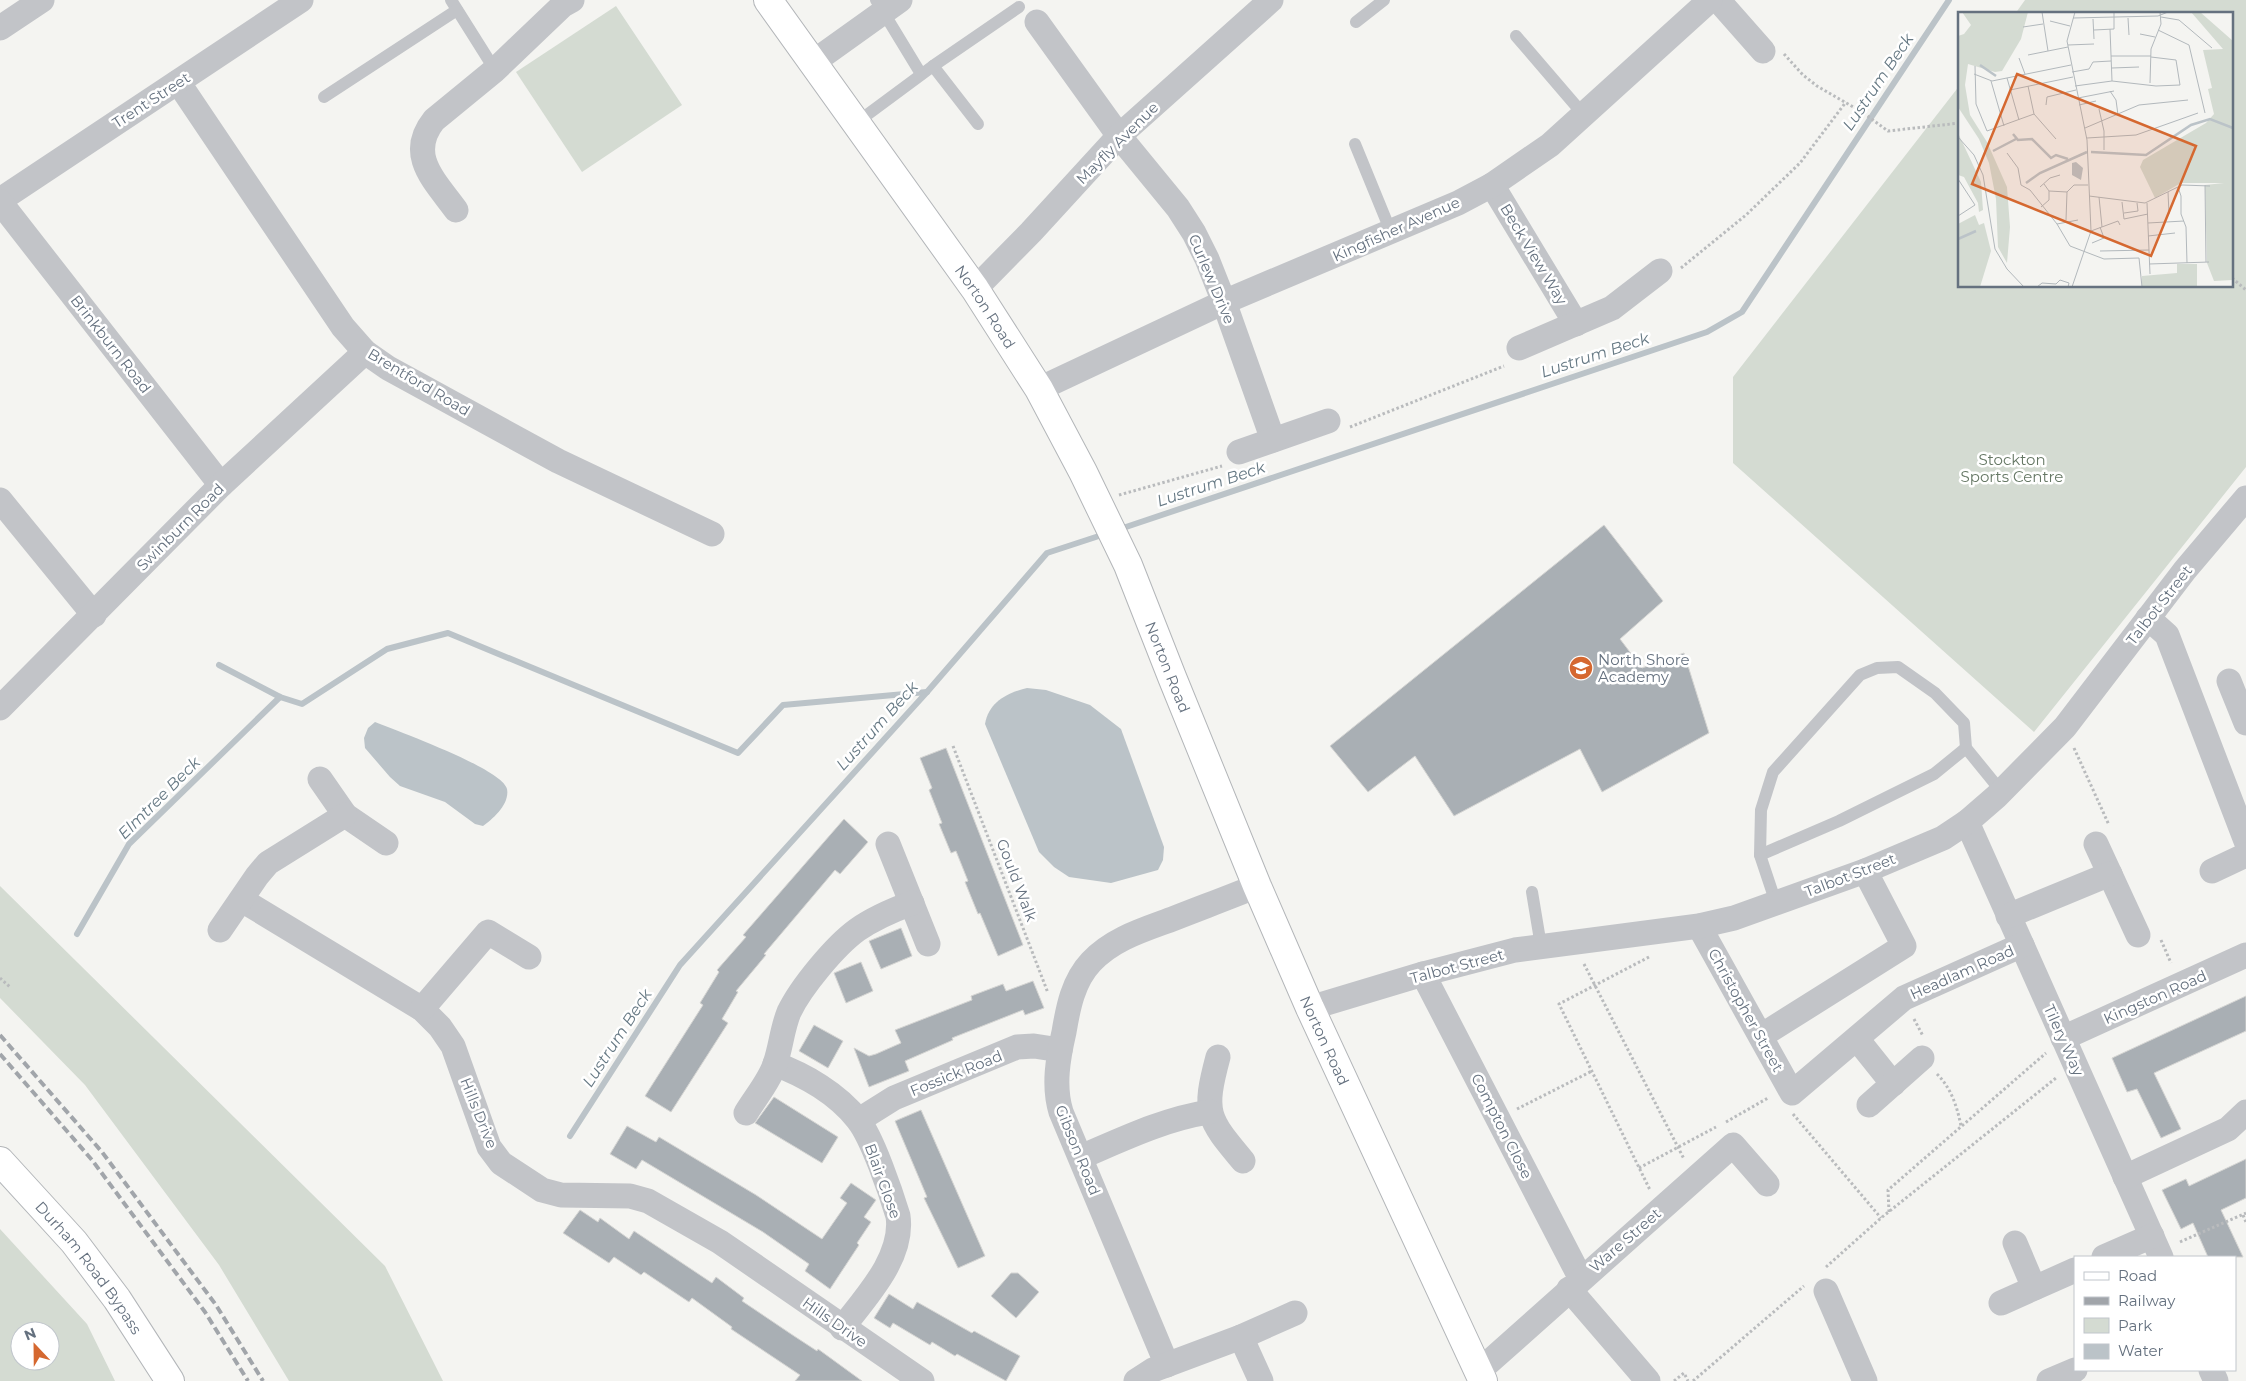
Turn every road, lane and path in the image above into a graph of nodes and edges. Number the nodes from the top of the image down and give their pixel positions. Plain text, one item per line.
1 (42, 0) edge
2 (301, 0) edge
3 (572, 0) edge
4 (768, 0) edge
5 (1384, 0) edge
6 (1710, 0) edge
7 (1718, 0) edge
8 (1267, 2) edge
9 (886, 4) edge
10 (454, 5) edge
11 (1028, 14) joint
12 (1356, 22) dead end
13 (0, 28) edge
14 (1516, 36) dead end
15 (1763, 51) joint
16 (812, 62) junction
17 (933, 66) junction
18 (496, 70) junction
19 (921, 74) junction
20 (178, 82) junction
21 (324, 97) dead end
22 (1846, 102) junction
23 (1583, 114) junction
24 (1958, 123) edge
25 (856, 124) junction
26 (978, 124) dead end
27 (1119, 136) junction
28 (1355, 144) dead end
29 (1492, 185) junction
30 (0, 201) edge
31 (456, 210) dead end
32 (1391, 232) junction
33 (1667, 272) joint
34 (2234, 280) edge
35 (976, 289) junction
36 (2246, 290) edge
37 (1224, 302) junction
38 (1576, 324) junction
39 (1519, 348) dead end
40 (365, 352) junction
41 (1039, 389) junction
42 (1328, 421) dead end
43 (1273, 440) junction
44 (1239, 452) dead end
45 (221, 485) junction
46 (0, 500) edge
47 (2240, 515) edge
48 (712, 531) dead end
49 (94, 615) junction
50 (2148, 618) junction
51 (2229, 682) dead end
52 (0, 708) edge
53 (2243, 716) edge
54 (2201, 723) junction
55 (954, 746) dead end
56 (1966, 748) junction
57 (320, 779) dead end
58 (2001, 791) junction
59 (345, 815) junction
60 (1966, 822) junction
61 (2246, 841) edge
62 (386, 843) dead end
63 (888, 844) dead end
64 (2096, 844) dead end
65 (1760, 855) junction
66 (2246, 855) edge
67 (1865, 871) junction
68 (2212, 871) dead end
69 (2110, 874) junction
70 (1257, 886) junction
71 (1532, 892) dead end
72 (242, 900) junction
73 (912, 903) junction
74 (1776, 903) junction
75 (2008, 916) junction
76 (1699, 926) junction
77 (220, 930) dead end
78 (2138, 935) dead end
79 (1572, 941) junction
80 (928, 944) dead end
81 (2022, 945) junction
82 (1541, 946) junction
83 (1653, 955) dead end
84 (2246, 955) edge
85 (529, 957) dead end
86 (1423, 974) junction
87 (0, 978) edge
88 (1595, 986) junction
89 (10, 988) dead end
90 (1310, 1008) junction
91 (422, 1009) junction
92 (1067, 1015) junction
93 (1761, 1036) junction
94 (2063, 1038) junction
95 (1857, 1039) junction
96 (1060, 1050) junction
97 (1218, 1057) dead end
98 (1922, 1058) dead end
99 (2074, 1063) junction
100 (775, 1064) junction
101 (1592, 1071) junction
102 (1893, 1084) junction
103 (1792, 1093) junction
104 (1869, 1105) dead end
105 (1210, 1112) junction
106 (2246, 1112) edge
107 (746, 1113) dead end
108 (1498, 1118) junction
109 (859, 1120) junction
110 (1081, 1157) junction
111 (0, 1161) edge
112 (1243, 1161) dead end
113 (2125, 1177) junction
114 (1694, 1180) junction
115 (1768, 1184) dead end
116 (1660, 1210) junction
117 (1889, 1212) junction
118 (2244, 1214) edge
119 (1881, 1218) junction
120 (2246, 1222) edge
121 (2015, 1243) dead end
122 (2157, 1248) edge
123 (2110, 1256) edge
124 (2074, 1270) edge
125 (1818, 1282) junction
126 (1575, 1284) junction
127 (2034, 1288) junction
128 (2001, 1303) dead end
129 (1295, 1312) dead end
130 (842, 1328) junction
131 (1241, 1337) junction
132 (1167, 1365) junction
133 (2074, 1370) edge
134 (1481, 1376) edge
135 (170, 1381) edge
136 (922, 1381) edge
137 (1136, 1381) edge
138 (1261, 1381) edge
139 (1648, 1381) edge
140 (1674, 1381) edge
141 (1688, 1381) edge
142 (1693, 1381) edge
143 (1865, 1381) edge
144 (2049, 1381) edge

1 - 13 street
2 - 20 street, Trent Street
3 - 18 street
4 - 16 main road, Norton Road
5 - 12 lane
6 - 23 street, Kingfisher Avenue
7 - 15 street
8 - 27 street, Mayfly Avenue
9 - 16 street
9 - 19 lane
10 - 18 lane
10 - 21 lane
11 - 17 lane
11 - 27 street, Curlew Drive
14 - 23 lane
15 - 22 path
16 - 25 main road, Norton Road
17 - 19 lane
17 - 26 lane
18 - 31 street
19 - 25 lane
20 - 30 street, Trent Street
20 - 40 street, Brentford Road
22 - 24 path
22 - 33 path
23 - 29 street, Kingfisher Avenue
25 - 35 main road, Norton Road
27 - 35 street, Mayfly Avenue
27 - 37 street, Curlew Drive
28 - 32 lane
29 - 32 street, Kingfisher Avenue
29 - 38 street, Beck View Way
30 - 45 street, Brinkburn Road
32 - 37 street, Kingfisher Avenue
33 - 38 street
34 - 36 path
35 - 41 main road, Norton Road
37 - 41 street, Kingfisher Avenue
37 - 43 street, Curlew Drive
38 - 39 street
40 - 45 street, Swinburn Road
40 - 48 street, Brentford Road
41 - 70 main road, Norton Road
42 - 43 street
43 - 44 street
45 - 49 street, Swinburn Road
46 - 49 street
47 - 50 street, Talbot Street
49 - 52 street, Swinburn Road
50 - 54 street
50 - 58 street, Talbot Street
51 - 53 street
53 - 54 street
54 - 61 street
55 - 92 path, Gould Walk
56 - 58 lane
56 - 65 lane
56 - 65 lane
57 - 59 street
58 - 60 street, Talbot Street
59 - 62 street
59 - 72 street
60 - 67 street, Talbot Street
60 - 75 street, Tilery Way
63 - 73 street
64 - 69 street
65 - 74 lane
66 - 68 street
67 - 74 street, Talbot Street
67 - 93 street
69 - 75 street
69 - 78 street
70 - 90 main road, Norton Road
70 - 92 street, Gibson Road
71 - 82 lane
72 - 77 street
72 - 91 street, Hills Drive
73 - 80 street
73 - 100 street
74 - 76 street, Talbot Street
75 - 81 street, Tilery Way
76 - 79 street, Talbot Street
76 - 93 street, Christopher Street
79 - 82 street, Talbot Street
79 - 88 path
81 - 94 street, Tilery Way
81 - 95 street, Headlam Road
82 - 86 street, Talbot Street
83 - 88 path
84 - 94 street, Kingston Road
85 - 91 street
86 - 90 street, Talbot Street
86 - 108 street, Compton Close
87 - 89 path
88 - 101 path
88 - 114 path
90 - 134 main road, Norton Road
91 - 130 street, Hills Drive
92 - 96 street, Gibson Road
93 - 103 street, Christopher Street
94 - 99 street, Tilery Way
94 - 117 path
95 - 102 street
95 - 103 street, Headlam Road
96 - 109 street, Fossick Road
96 - 110 street, Gibson Road
97 - 105 street
98 - 102 street
99 - 113 street, Tilery Way
99 - 117 path
100 - 107 street
100 - 109 street, Blair Close
101 - 108 path
101 - 116 path
102 - 104 street
103 - 119 path
105 - 110 street
105 - 112 street
106 - 113 street
108 - 126 street, Compton Close
109 - 130 street, Blair Close
110 - 132 street, Gibson Road
111 - 135 main road, Durham Road Bypass
113 - 122 street, Tilery Way
114 - 115 street, Ware Street
114 - 116 street, Ware Street
116 - 126 street, Ware Street
117 - 119 path
118 - 120 path
118 - 122 path
119 - 125 path
121 - 127 street
122 - 123 street
124 - 127 street
125 - 142 path
125 - 143 street
126 - 134 street, Ware Street
126 - 139 street, Compton Close
127 - 128 street
129 - 131 street
130 - 136 street, Hills Drive
131 - 132 street
131 - 138 street
132 - 137 street
133 - 144 street
140 - 141 path

